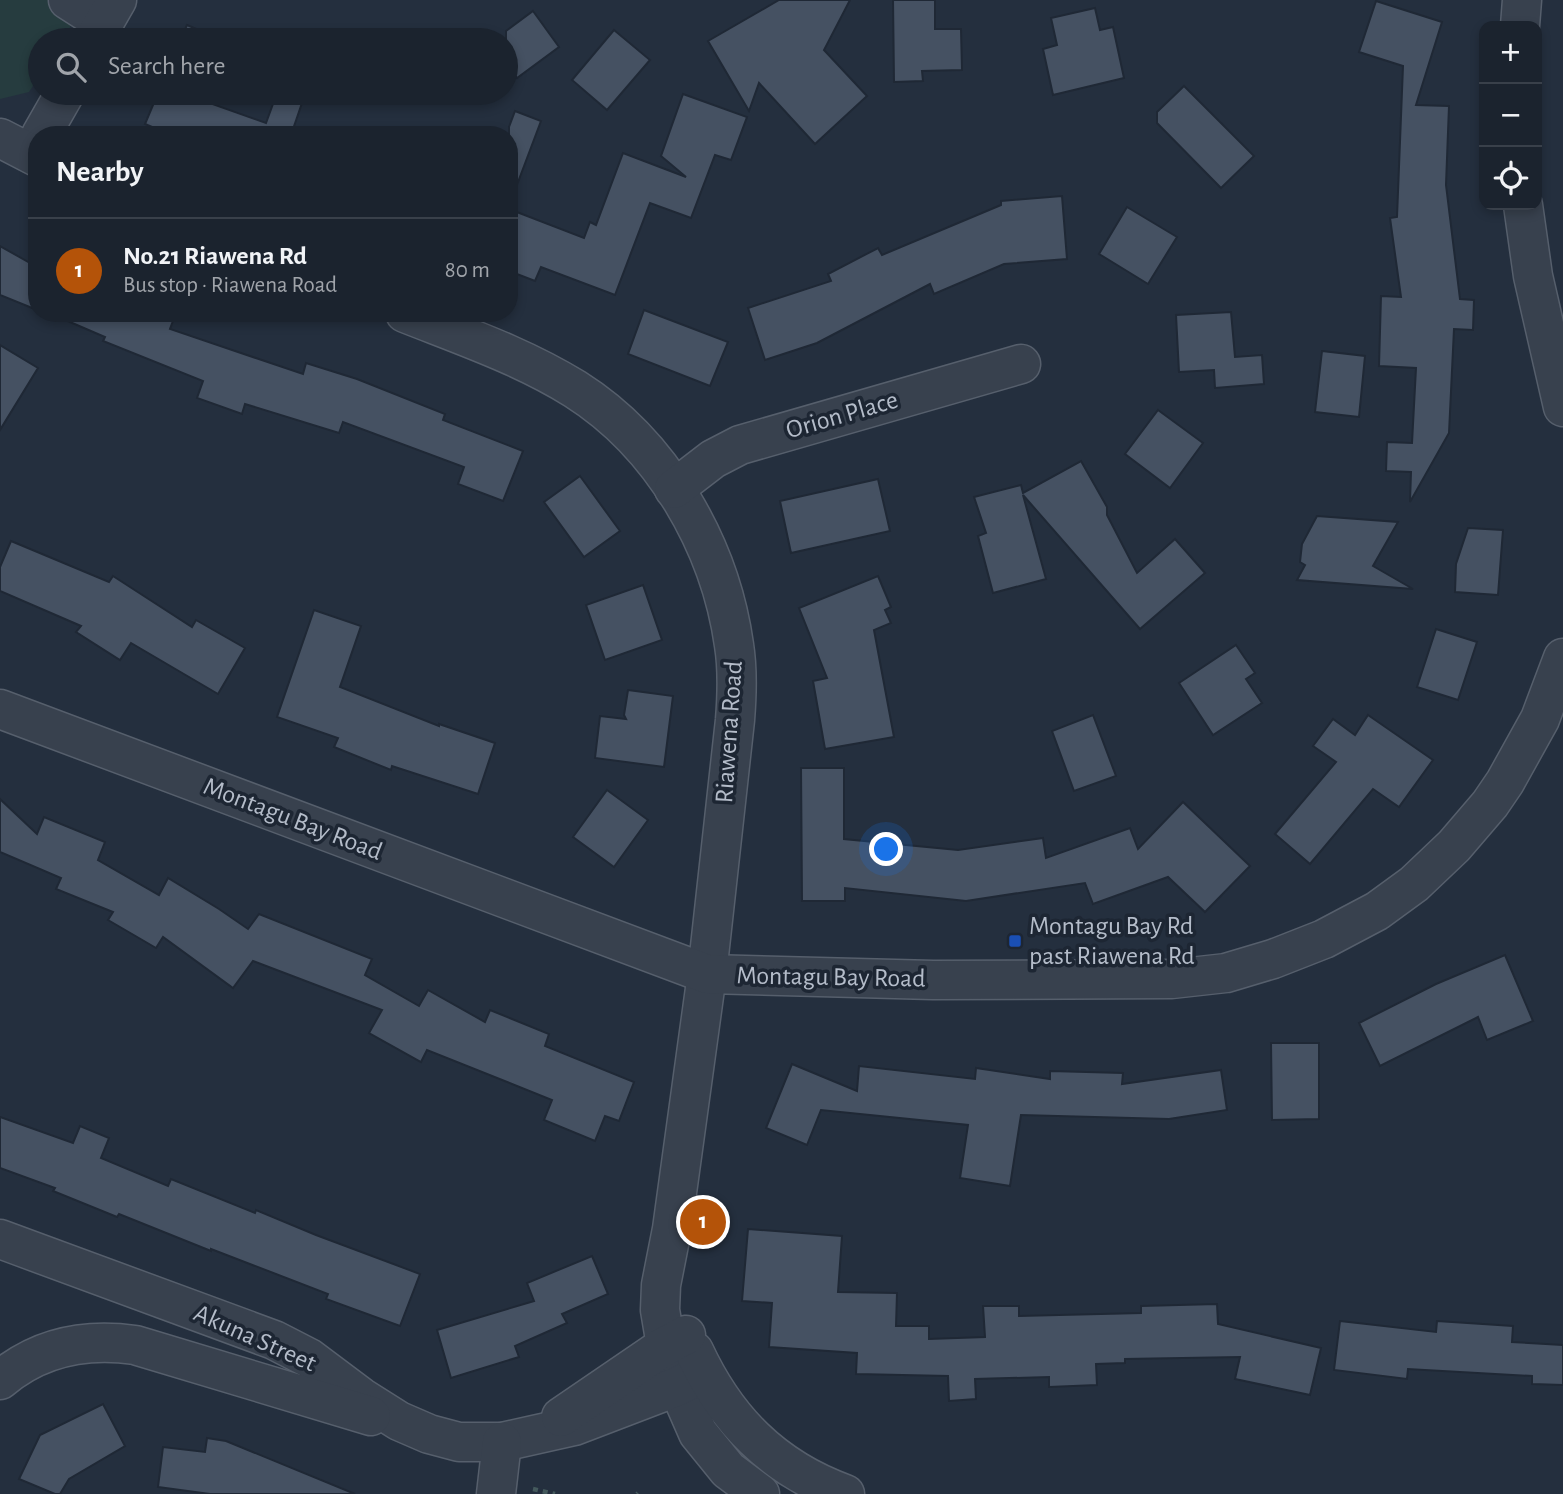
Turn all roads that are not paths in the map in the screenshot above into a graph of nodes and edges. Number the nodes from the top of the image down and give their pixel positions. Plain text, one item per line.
1 (68, 0) edge
2 (1522, 0) edge
3 (105, 21) edge
4 (1520, 21) edge
5 (57, 105) edge
6 (42, 126) edge
7 (1524, 210) edge
8 (428, 322) edge
9 (1021, 363) dead end
10 (1563, 407) edge
11 (674, 489) junction
12 (1563, 658) edge
13 (0, 709) edge
14 (707, 974) junction
15 (0, 1239) edge
16 (676, 1340) junction
17 (0, 1380) edge
18 (690, 1380) junction
19 (429, 1434) junction
20 (502, 1442) junction
21 (496, 1494) edge
22 (761, 1494) edge
23 (845, 1494) edge

1 - 3 street
2 - 4 street
5 - 6 street
7 - 10 street
8 - 11 street, Riawena Road
9 - 11 street, Orion Place
11 - 14 street, Riawena Road
12 - 14 street, Montagu Bay Road
13 - 14 street, Montagu Bay Road
14 - 16 street, Riawena Road
15 - 19 street, Akuna Street
16 - 18 street, Riawena Road
16 - 20 street, Akuna Street
17 - 19 street
18 - 20 street, Akuna Street
18 - 22 street, Riawena Road
18 - 23 street, Riawena Road
19 - 20 street, Akuna Street
20 - 21 street

